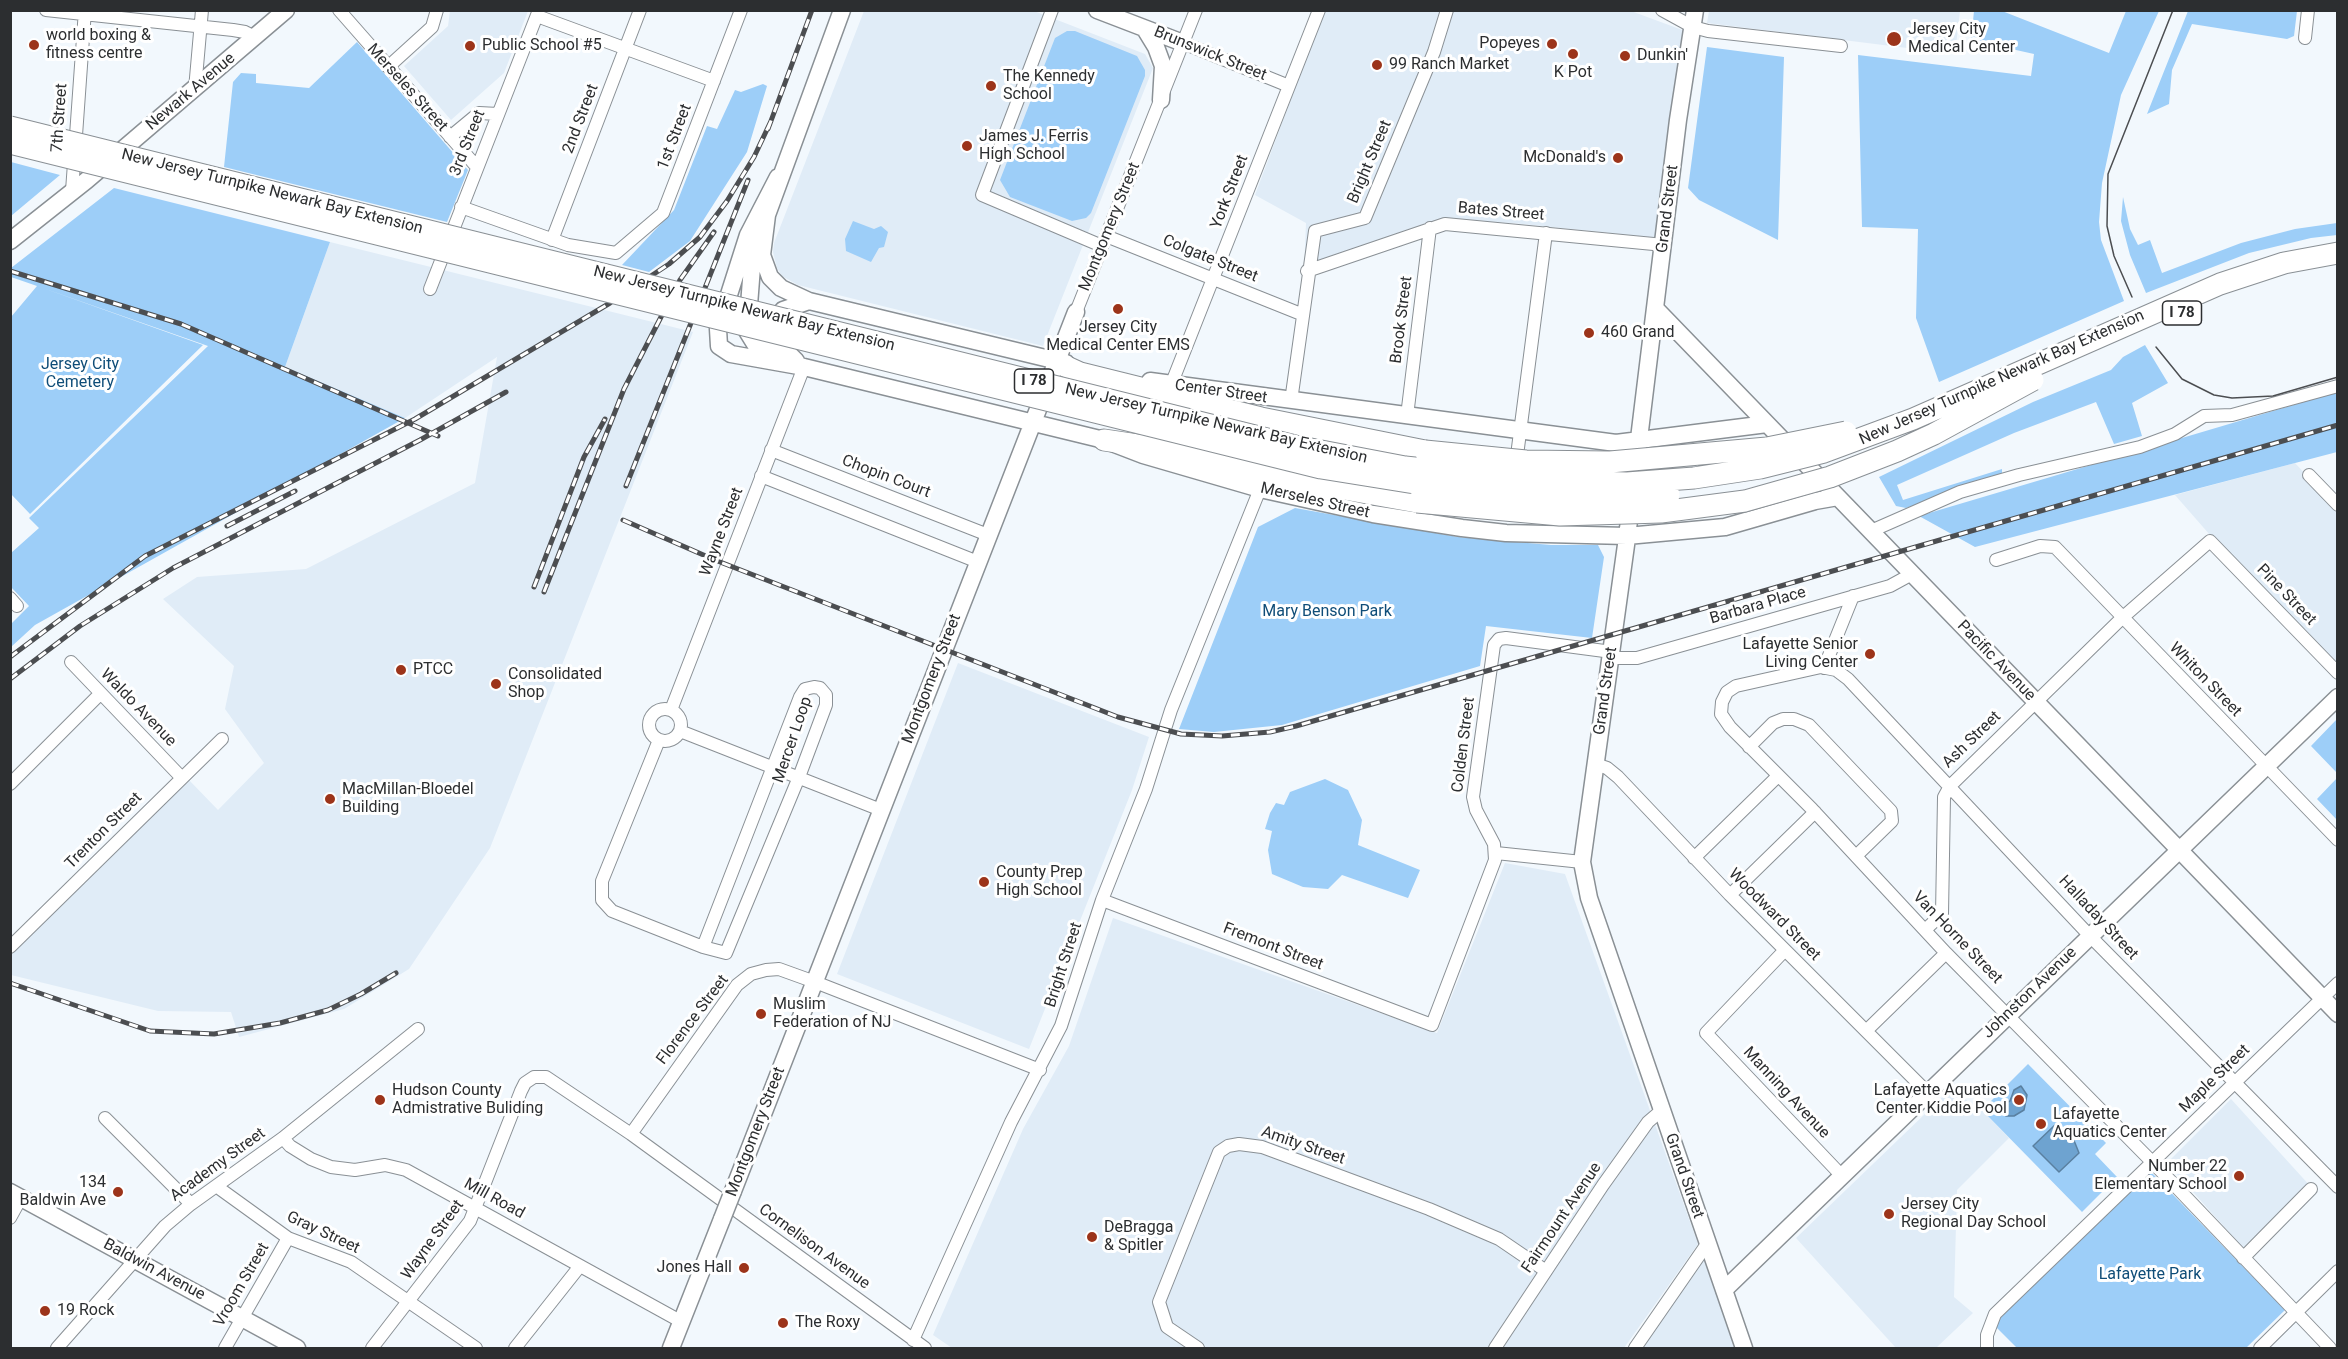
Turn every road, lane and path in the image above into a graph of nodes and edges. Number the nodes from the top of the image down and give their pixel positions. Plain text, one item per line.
1 (46, 10) edge
2 (202, 10) edge
3 (286, 10) edge
4 (339, 10) edge
5 (437, 10) edge
6 (640, 10) edge
7 (741, 10) edge
8 (842, 10) edge
9 (1052, 10) edge
10 (1097, 10) edge
11 (1196, 10) edge
12 (1319, 10) edge
13 (1447, 10) edge
14 (1662, 10) edge
15 (2308, 10) edge
16 (85, 12) edge
17 (538, 13) edge
18 (1694, 19) edge
19 (201, 26) junction
20 (1145, 29) junction
21 (255, 37) junction
22 (2305, 38) dead end
23 (1183, 43) junction
24 (1842, 46) dead end
25 (626, 49) junction
26 (388, 67) junction
27 (714, 81) junction
28 (1289, 86) junction
29 (195, 89) junction
30 (1161, 100) junction
31 (498, 114) junction
32 (10, 127) edge
33 (450, 137) junction
34 (10, 143) edge
35 (476, 166) junction
36 (778, 177) junction
37 (72, 191) junction
38 (768, 197) junction
39 (461, 207) junction
40 (1430, 228) junction
41 (1546, 233) junction
42 (552, 240) junction
43 (10, 241) edge
44 (1104, 241) junction
45 (1664, 244) junction
46 (2337, 253) edge
47 (2337, 266) edge
48 (1307, 271) junction
49 (1214, 279) junction
50 (430, 289) dead end
51 (809, 301) junction
52 (1655, 308) junction
53 (1076, 312) joint
54 (1301, 314) junction
55 (2055, 355) junction
56 (1056, 362) junction
57 (804, 367) junction
58 (2033, 380) junction
59 (1171, 385) junction
60 (2337, 386) edge
61 (1290, 402) junction
62 (1407, 416) junction
63 (1032, 423) junction
64 (1767, 424) junction
65 (1520, 432) junction
66 (1104, 440) junction
67 (1639, 440) junction
68 (771, 450) junction
69 (2309, 475) dead end
70 (761, 476) junction
71 (1284, 477) junction
72 (1260, 489) junction
73 (1838, 497) junction
74 (2337, 505) edge
75 (1871, 531) junction
76 (1506, 533) junction
77 (988, 535) junction
78 (1627, 536) junction
79 (2210, 541) joint
80 (1996, 561) dead end
81 (978, 562) junction
82 (1912, 574) junction
83 (1853, 596) junction
84 (2122, 618) junction
85 (1611, 655) junction
86 (71, 662) dead end
87 (1830, 669) junction
88 (2337, 673) edge
89 (100, 694) junction
90 (2337, 697) edge
91 (2035, 701) junction
92 (671, 710) junction
93 (680, 731) junction
94 (222, 739) dead end
95 (659, 741) junction
96 (1749, 747) junction
97 (1596, 764) junction
98 (2266, 766) junction
99 (773, 768) junction
100 (1778, 776) junction
101 (181, 777) junction
102 (799, 777) junction
103 (10, 784) edge
104 (1950, 786) junction
105 (881, 810) junction
106 (1815, 812) junction
107 (2337, 840) edge
108 (2179, 850) junction
109 (1496, 853) junction
110 (1856, 856) junction
111 (1694, 858) junction
112 (1582, 862) junction
113 (1730, 895) junction
114 (1102, 900) junction
115 (1925, 930) junction
116 (2090, 936) junction
117 (10, 947) edge
118 (703, 947) junction
119 (1785, 950) junction
120 (1946, 953) junction
121 (815, 982) junction
122 (2337, 983) edge
123 (2322, 998) junction
124 (2337, 1014) edge
125 (2008, 1015) junction
126 (417, 1029) dead end
127 (1866, 1031) junction
128 (1040, 1070) junction
129 (534, 1077) joint
130 (2235, 1082) junction
131 (1928, 1093) junction
132 (1662, 1110) junction
133 (105, 1118) dead end
134 (631, 1134) junction
135 (283, 1138) junction
136 (2152, 1163) junction
137 (1842, 1176) junction
138 (216, 1186) junction
139 (2337, 1187) edge
140 (2311, 1189) dead end
141 (16, 1195) edge
142 (191, 1204) junction
143 (477, 1208) junction
144 (10, 1218) edge
145 (288, 1238) junction
146 (1707, 1244) junction
147 (2243, 1258) junction
148 (135, 1260) junction
149 (580, 1266) junction
150 (1546, 1271) junction
151 (2337, 1272) edge
152 (1724, 1290) junction
153 (408, 1303) junction
154 (2296, 1313) junction
155 (243, 1317) junction
156 (682, 1322) junction
157 (913, 1340) junction
158 (675, 1347) edge
159 (57, 1348) edge
160 (225, 1348) edge
161 (297, 1348) edge
162 (372, 1348) edge
163 (476, 1348) edge
164 (515, 1348) edge
165 (925, 1348) edge
166 (1198, 1348) edge
167 (1495, 1348) edge
168 (1635, 1348) edge
169 (1743, 1348) edge
170 (1987, 1348) edge
171 (2260, 1348) edge
172 (2330, 1348) edge

1 - 16 street
2 - 19 street
3 - 21 main road, Newark Avenue
4 - 26 street, Merseles Street
5 - 26 street
6 - 25 street, 2nd Street
7 - 27 street, 1st Street
8 - 36 main road
9 - 44 street, Colgate Street
10 - 20 main road, Brunswick Street
11 - 23 street, Montgomery Street
12 - 28 street, York Street
13 - 48 street, Bright Street
14 - 18 street
15 - 22 street
16 - 19 street
16 - 37 street, 7th Street
17 - 25 street
17 - 31 street, 3rd Street
18 - 24 street
18 - 45 main road, Grand Street
19 - 21 street
19 - 29 street
20 - 23 main road, Brunswick Street
20 - 30 main road
21 - 29 main road, Newark Avenue
23 - 28 street, Brunswick Street
23 - 30 street, Montgomery Street
25 - 27 street
25 - 42 street, 2nd Street
26 - 33 street, Merseles Street
27 - 42 street, 1st Street
28 - 49 street, York Street
29 - 37 main road, Newark Avenue
30 - 44 street, Montgomery Street
31 - 33 street
31 - 35 street, 3rd Street
32 - 55 highway, New Jersey Turnpike Newark Bay Extension / I 78, bridge
33 - 35 street, Merseles Street
34 - 58 highway, New Jersey Turnpike Newark Bay Extension / I 78, bridge
35 - 39 street, 3rd Street
36 - 38 main road
36 - 51 main road, Center Street
37 - 43 main road, Newark Avenue
38 - 57 main road
38 - 57 main road
39 - 42 street
39 - 50 street, 3rd Street
40 - 41 street, Bates Street
40 - 48 street, Bates Street
40 - 62 street, Brook Street
41 - 45 street, Bates Street
41 - 65 street
44 - 49 street, Colgate Street
44 - 53 street, Montgomery Street
45 - 52 main road, Grand Street
46 - 55 highway, New Jersey Turnpike Newark Bay Extension / I 78, bridge
47 - 58 highway, New Jersey Turnpike Newark Bay Extension / I 78
48 - 54 street, Bright Street
49 - 54 street, Colgate Street
49 - 59 street, York Street
51 - 56 main road, Center Street
51 - 57 main road
52 - 64 main road, Pacific Avenue
52 - 67 main road, Grand Street
53 - 56 main road, Montgomery Street
54 - 61 street, Bright Street
55 - 56 highway, bridge
56 - 59 main road, Center Street
56 - 63 main road, Montgomery Street
57 - 63 main road, Merseles Street
57 - 68 street, Wayne Street
58 - 71 highway, bridge
59 - 61 main road, Center Street
60 - 75 street
61 - 62 main road, Center Street
62 - 65 main road, Center Street
63 - 66 main road, Merseles Street
63 - 77 main road, Montgomery Street
64 - 67 main road, Center Street
64 - 73 main road, Pacific Avenue
65 - 67 main road, Center Street
65 - 76 street
66 - 71 highway
66 - 72 main road, Merseles Street
67 - 78 main road, Grand Street
68 - 70 street, Wayne Street
68 - 77 street, Chopin Court
69 - 74 street
70 - 81 street
70 - 92 street, Wayne Street
71 - 72 highway
72 - 76 main road, Merseles Street
72 - 114 street, Bright Street
73 - 75 main road, Pacific Avenue
73 - 78 main road, Merseles Street
75 - 82 main road, Pacific Avenue
76 - 78 main road, Merseles Street
77 - 81 main road, Montgomery Street
78 - 85 main road, Grand Street
79 - 84 street, Ash Street
79 - 88 street, Pine Street
80 - 84 street, Whiton Street
81 - 105 main road, Montgomery Street
82 - 83 street, Barbara Place
82 - 91 main road, Pacific Avenue
83 - 85 street, Barbara Place
83 - 87 street
84 - 91 street, Ash Street
84 - 98 street, Whiton Street
85 - 97 main road, Grand Street
85 - 109 street, Colden Street
86 - 89 street, Waldo Avenue
87 - 96 street, Van Horne Street
87 - 104 street, Halladay Street
89 - 101 street, Waldo Avenue
89 - 103 street
90 - 98 main road, Johnston Avenue
91 - 104 street, Ash Street
91 - 108 main road, Pacific Avenue
92 - 93 street
92 - 95 street
93 - 95 street
93 - 99 street
94 - 101 street, Trenton Street
95 - 118 street, Mercer Loop
96 - 100 street, Van Horne Street
96 - 110 street
97 - 111 street, Woodward Street
97 - 112 main road, Grand Street
98 - 107 street, Whiton Street
98 - 108 main road, Johnston Avenue
99 - 102 street
99 - 102 street, Mercer Loop
99 - 118 street, Mercer Loop
100 - 106 street, Van Horne Street
100 - 111 street
101 - 117 street, Trenton Street
102 - 105 street
102 - 118 street, Mercer Loop
104 - 115 street, Ash Street
104 - 116 street, Halladay Street
105 - 121 main road, Montgomery Street
106 - 110 street, Van Horne Street
106 - 113 street
108 - 116 main road, Johnston Avenue
108 - 123 main road, Pacific Avenue
109 - 112 street
109 - 114 street, Fremont Street
110 - 115 street, Van Horne Street
111 - 113 street, Woodward Street
112 - 132 main road, Grand Street
113 - 119 street, Woodward Street
114 - 128 street, Bright Street
115 - 120 street, Van Horne Street
116 - 125 main road, Johnston Avenue
116 - 130 street, Halladay Street
119 - 127 street, Woodward Street
119 - 137 street, Manning Avenue
120 - 125 street, Van Horne Street
120 - 127 street
121 - 128 street, Florence Street
121 - 134 street, Florence Street
121 - 156 main road, Montgomery Street, bridge
122 - 123 street, Maple Street
123 - 124 main road, Pacific Avenue
123 - 130 street, Maple Street
125 - 131 main road, Johnston Avenue
125 - 136 street, Van Horne Street
126 - 135 street, Academy Street
127 - 131 street, Woodward Street
128 - 157 street, Bright Street
129 - 134 street, Cornelison Avenue
129 - 143 street, Wayne Street
130 - 136 street, Maple Street
130 - 139 street, Halladay Street
131 - 137 main road, Johnston Avenue
132 - 146 main road, Grand Street
132 - 150 street, Fairmount Avenue
133 - 142 street
134 - 157 street, Cornelison Avenue
135 - 138 street, Academy Street
135 - 143 street, Mill Road
136 - 147 street, Van Horne Street
136 - 170 street, Maple Street
137 - 152 main road, Johnston Avenue
138 - 142 street, Academy Street
138 - 145 street, Gray Street
140 - 147 street
141 - 144 street
141 - 148 main road, Baldwin Avenue
142 - 148 street, Academy Street
143 - 149 street, Mill Road
143 - 153 street, Wayne Street
145 - 153 street, Gray Street
145 - 155 street, Vroom Street
146 - 152 main road, Grand Street
146 - 168 street
147 - 154 street, Van Horne Street
148 - 155 main road, Baldwin Avenue
148 - 159 street, Academy Street
149 - 156 street, Mill Road
149 - 164 street
150 - 166 street, Amity Street
150 - 167 street, Fairmount Avenue
151 - 154 street
152 - 169 main road, Grand Street
153 - 162 street, Wayne Street
153 - 163 street, Gray Street
154 - 171 street
154 - 172 street, Van Horne Street
155 - 160 street, Vroom Street
155 - 161 main road, Baldwin Avenue
156 - 158 main road, Montgomery Street
157 - 165 street, Cornelison Avenue

